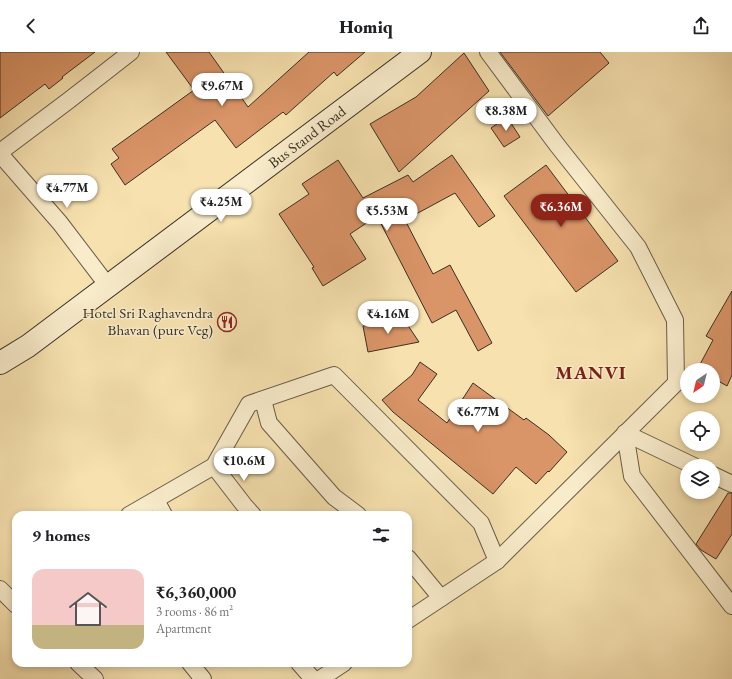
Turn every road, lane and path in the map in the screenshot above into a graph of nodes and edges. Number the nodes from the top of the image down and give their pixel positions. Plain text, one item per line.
1 (131, 52) edge
2 (420, 52) edge
3 (488, 52) edge
4 (0, 153) edge
5 (108, 286) junction
6 (0, 363) edge
7 (263, 400) junction
8 (625, 434) junction
9 (680, 460) edge
10 (214, 466) junction
11 (720, 478) edge
12 (732, 484) edge
13 (156, 500) junction
14 (136, 511) edge
15 (162, 511) edge
16 (249, 511) edge
17 (353, 511) edge
18 (497, 561) junction
19 (412, 563) edge
20 (0, 589) edge
21 (442, 598) junction
22 (12, 601) edge
23 (732, 606) edge
24 (412, 617) edge
25 (82, 667) edge
26 (193, 667) edge
27 (302, 667) edge
28 (338, 667) edge
29 (95, 679) edge
30 (203, 679) edge
31 (313, 679) edge
32 (320, 679) edge

1 - 4 street
2 - 5 main road, Bus Stand Road
3 - 8 street
4 - 5 street
5 - 6 main road, Bus Stand Road
7 - 10 street
7 - 17 street
7 - 18 street
8 - 9 street
8 - 18 street
8 - 23 street
10 - 13 street
10 - 16 street
11 - 12 street
13 - 14 street
13 - 15 street
18 - 21 street
19 - 21 street
20 - 22 street
21 - 24 street
25 - 29 street
26 - 30 street
27 - 31 street
28 - 32 street

